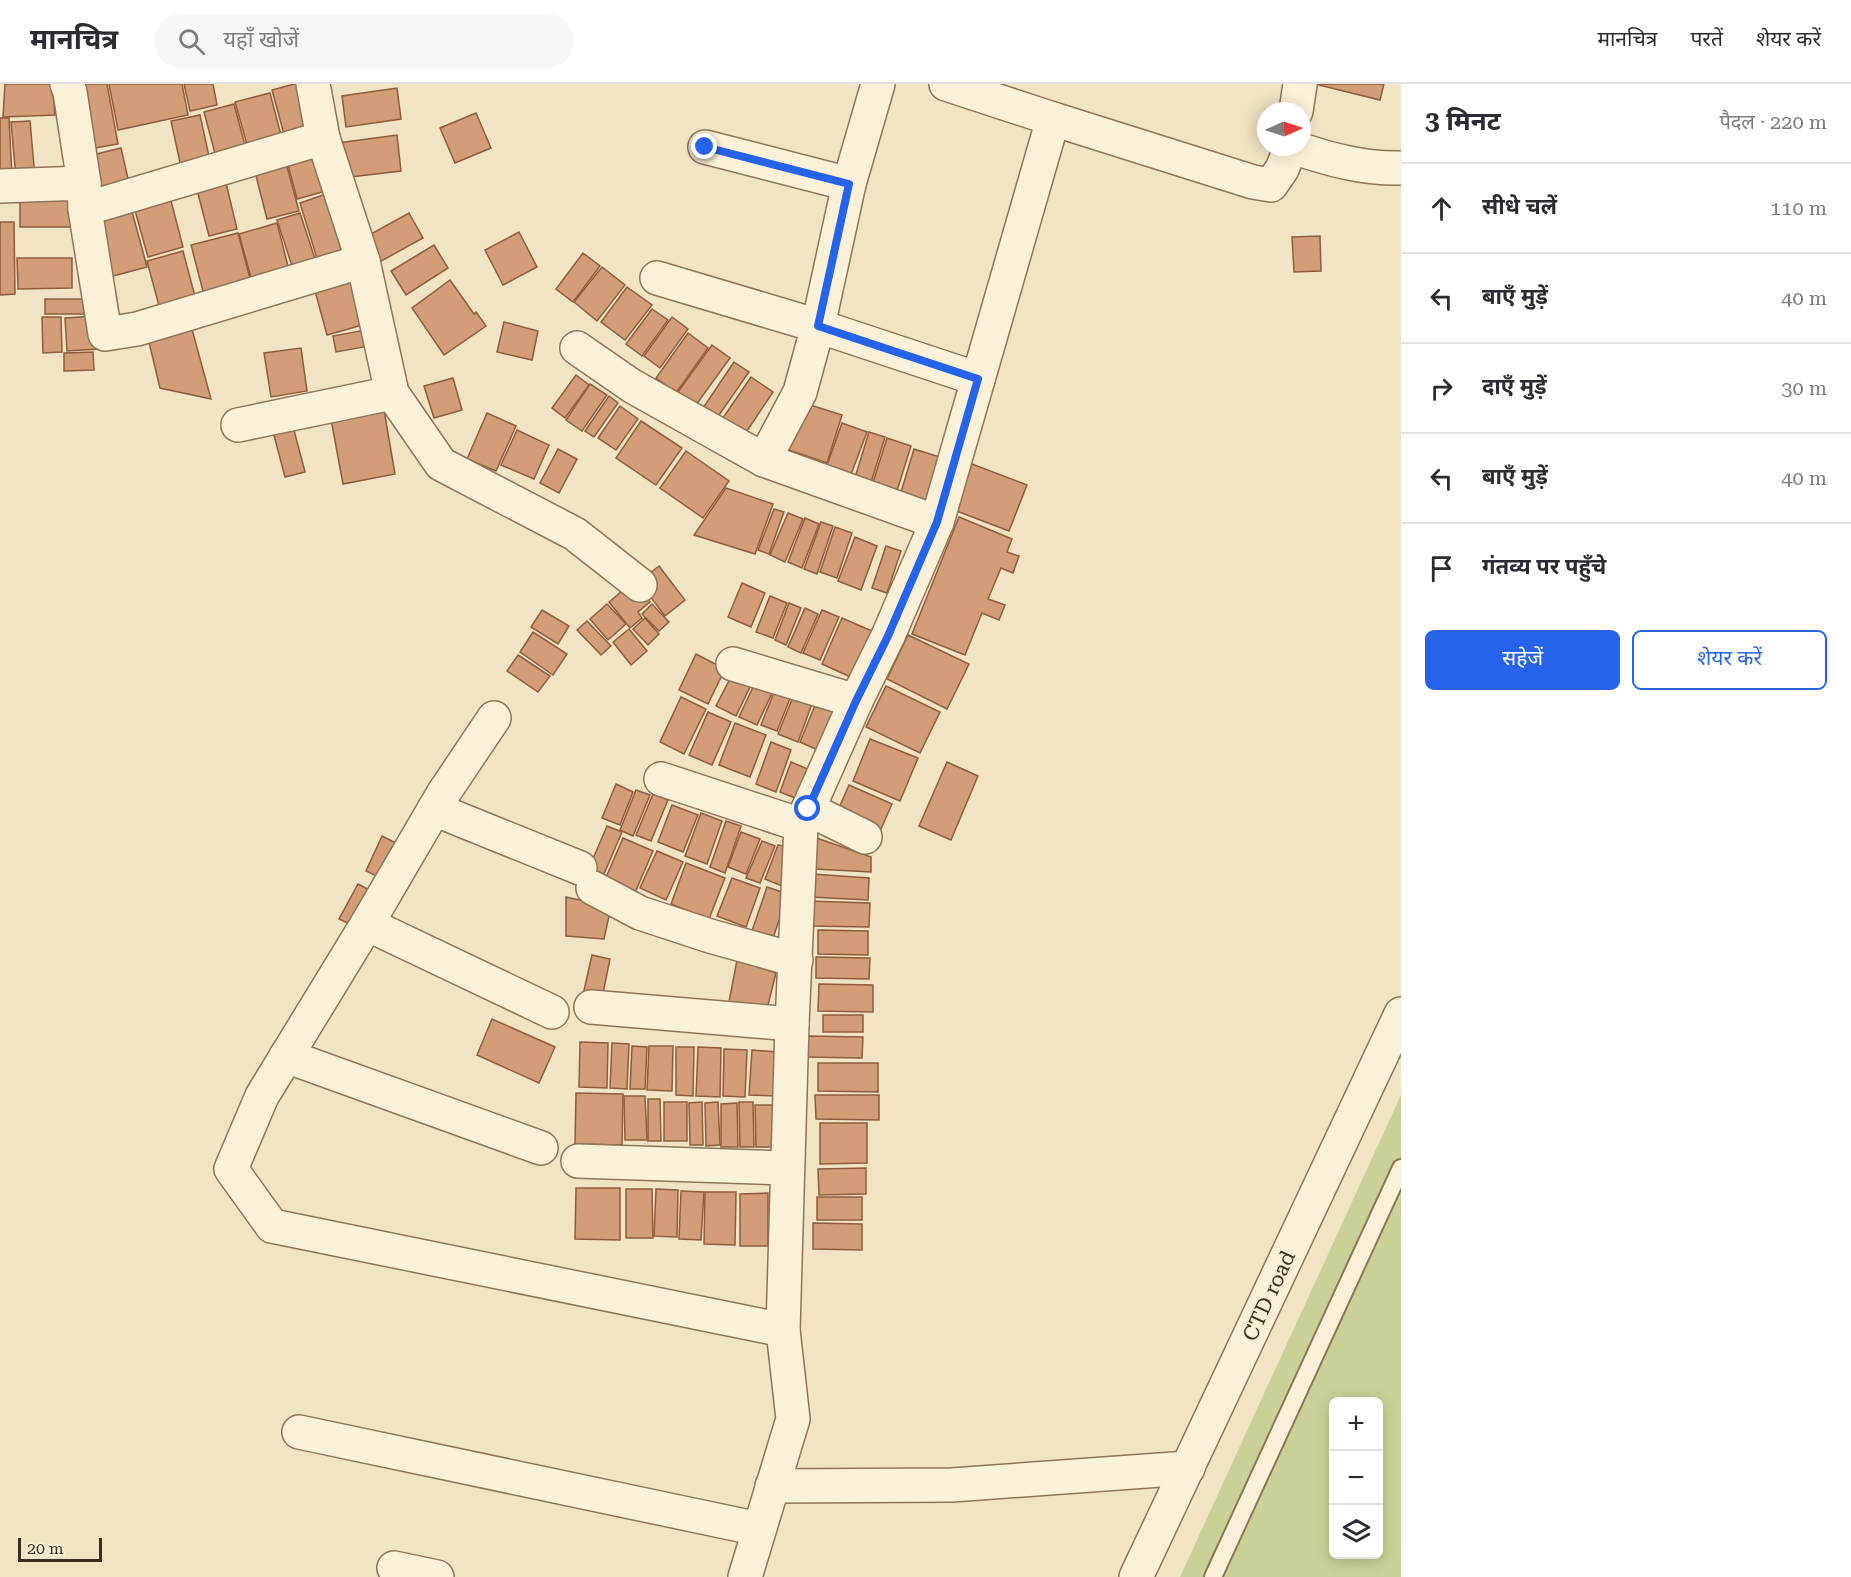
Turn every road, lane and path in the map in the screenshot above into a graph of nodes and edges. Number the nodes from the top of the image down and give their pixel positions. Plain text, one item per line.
1 (67, 84) edge
2 (313, 84) edge
3 (878, 84) edge
4 (946, 84) edge
5 (1300, 84) edge
6 (1297, 102) edge
7 (1053, 118) junction
8 (323, 138) junction
9 (705, 147) dead end
10 (1311, 153) edge
11 (1287, 156) edge
12 (1401, 168) edge
13 (849, 184) junction
14 (0, 186) edge
15 (84, 196) junction
16 (363, 261) junction
17 (657, 278) dead end
18 (818, 326) junction
19 (577, 348) dead end
20 (978, 379) junction
21 (392, 393) junction
22 (238, 425) dead end
23 (764, 460) junction
24 (937, 522) junction
25 (640, 585) dead end
26 (733, 663) dead end
27 (856, 701) junction
28 (494, 718) dead end
29 (661, 779) dead end
30 (434, 809) junction
31 (805, 817) junction
32 (865, 837) dead end
33 (368, 924) junction
34 (796, 960) junction
35 (591, 1007) dead end
36 (552, 1012) dead end
37 (1401, 1014) edge
38 (792, 1024) junction
39 (286, 1056) junction
40 (541, 1148) dead end
41 (578, 1161) dead end
42 (787, 1168) junction
43 (1401, 1168) edge
44 (783, 1330) junction
45 (299, 1432) dead end
46 (1188, 1468) junction
47 (772, 1486) junction
48 (759, 1529) junction
49 (394, 1568) dead end
50 (437, 1577) edge
51 (745, 1577) edge
52 (1136, 1577) edge
53 (1213, 1577) edge

1 - 15 street
2 - 8 street
3 - 13 street
4 - 7 street
5 - 6 street
7 - 11 street
7 - 20 street
8 - 15 street
8 - 16 street
9 - 13 street
10 - 12 street
13 - 18 street
14 - 15 street
15 - 16 street
16 - 21 street
17 - 18 street
18 - 20 street
18 - 23 street
19 - 23 street
20 - 24 street
21 - 22 street
21 - 25 street
23 - 24 street
24 - 27 street
26 - 27 street
27 - 31 street
28 - 30 street
29 - 31 street
30 - 33 street
30 - 34 street
31 - 32 street
31 - 34 street
33 - 36 street
33 - 39 street
34 - 38 street
35 - 38 street
37 - 46 street, CTD road
38 - 42 street
39 - 40 street
39 - 44 street
41 - 42 street
42 - 44 street
43 - 53 lane
44 - 47 street
45 - 48 street
46 - 47 street
46 - 52 street, CTD road
47 - 48 street
48 - 51 street
49 - 50 street

